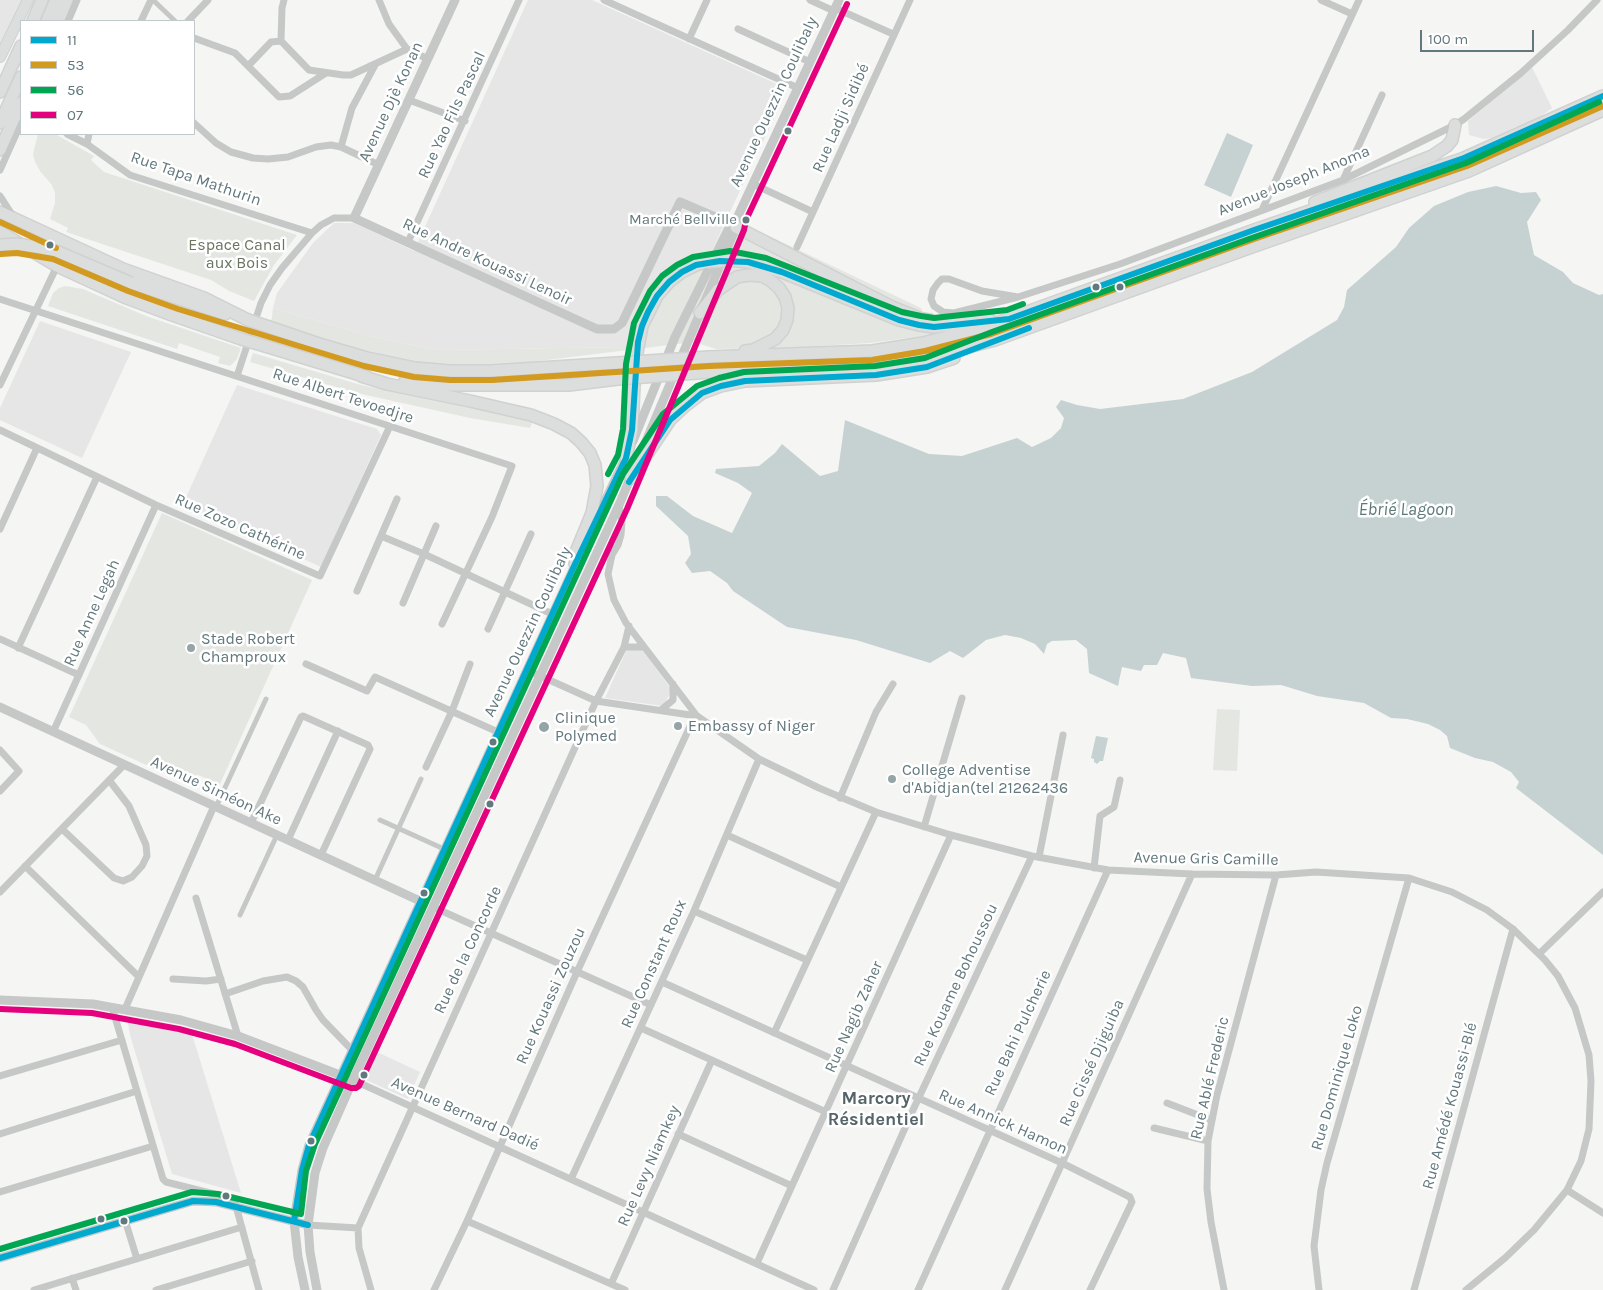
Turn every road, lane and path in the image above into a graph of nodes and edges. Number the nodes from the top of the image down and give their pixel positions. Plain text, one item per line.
1 (28, 0) edge
2 (56, 0) edge
3 (67, 0) edge
4 (77, 0) edge
5 (152, 0) edge
6 (208, 0) edge
7 (284, 0) edge
8 (380, 0) edge
9 (455, 0) edge
10 (520, 0) edge
11 (604, 0) edge
12 (707, 0) edge
13 (810, 0) edge
14 (910, 0) edge
15 (1321, 0) edge
16 (1359, 0) edge
17 (1597, 0) edge
18 (40, 5) edge
19 (836, 6) edge
20 (1352, 14) junction
21 (33, 20) edge
22 (47, 20) edge
23 (58, 20) edge
24 (68, 20) edge
25 (142, 20) edge
26 (174, 20) edge
27 (189, 20) edge
28 (738, 29) dead end
29 (893, 34) junction
30 (195, 38) edge
31 (690, 39) junction
32 (281, 41) junction
33 (20, 48) edge
34 (407, 49) junction
35 (0, 57) edge
36 (428, 59) junction
37 (810, 62) junction
38 (375, 65) junction
39 (248, 66) junction
40 (326, 73) junction
41 (20, 79) edge
42 (798, 88) junction
43 (0, 92) edge
44 (1382, 95) dead end
45 (1603, 96) edge
46 (409, 100) junction
47 (20, 105) edge
48 (1603, 110) edge
49 (465, 121) junction
50 (0, 123) edge
51 (195, 124) edge
52 (20, 125) edge
53 (1455, 125) junction
54 (69, 135) edge
55 (89, 135) edge
56 (87, 144) junction
57 (341, 146) junction
58 (0, 150) edge
59 (379, 165) junction
60 (0, 170) edge
61 (1343, 180) junction
62 (753, 184) junction
63 (0, 196) edge
64 (1262, 210) junction
65 (0, 212) edge
66 (813, 212) junction
67 (354, 218) junction
68 (16, 220) junction
69 (735, 223) junction
70 (1254, 230) junction
71 (0, 232) edge
72 (312, 233) junction
73 (408, 242) junction
74 (0, 245) edge
75 (797, 247) dead end
76 (56, 266) junction
77 (1018, 297) junction
78 (0, 300) edge
79 (34, 312) junction
80 (700, 313) junction
81 (1009, 319) junction
82 (248, 320) junction
83 (961, 323) junction
84 (995, 340) junction
85 (710, 357) junction
86 (237, 376) junction
87 (361, 376) junction
88 (0, 385) edge
89 (390, 426) junction
90 (0, 430) edge
91 (37, 448) junction
92 (626, 458) junction
93 (97, 477) junction
94 (630, 478) junction
95 (397, 499) dead end
96 (156, 505) junction
97 (619, 505) junction
98 (436, 526) dead end
99 (0, 529) edge
100 (531, 534) dead end
101 (382, 536) junction
102 (424, 554) junction
103 (575, 564) junction
104 (466, 573) junction
105 (357, 591) dead end
106 (504, 592) junction
107 (403, 603) dead end
108 (552, 614) junction
109 (442, 624) dead end
110 (629, 626) junction
111 (488, 629) dead end
112 (0, 639) edge
113 (624, 647) junction
114 (644, 647) junction
115 (18, 648) junction
116 (306, 664) dead end
117 (470, 664) dead end
118 (527, 670) junction
119 (79, 676) junction
120 (540, 676) junction
121 (673, 684) junction
122 (893, 684) dead end
123 (962, 698) dead end
124 (266, 699) dead end
125 (596, 701) junction
126 (0, 708) edge
127 (661, 710) junction
128 (452, 712) junction
129 (697, 716) junction
130 (338, 731) junction
131 (53, 732) junction
132 (498, 732) junction
133 (1063, 735) dead end
134 (0, 750) edge
135 (759, 759) junction
136 (124, 765) junction
137 (426, 767) dead end
138 (421, 779) dead end
139 (109, 780) junction
140 (1120, 780) dead end
141 (0, 791) edge
142 (840, 798) junction
143 (215, 806) junction
144 (876, 812) junction
145 (380, 820) dead end
146 (251, 823) junction
147 (924, 827) junction
148 (398, 828) junction
149 (62, 829) junction
150 (277, 835) junction
151 (727, 835) junction
152 (951, 836) junction
153 (288, 840) junction
154 (444, 849) junction
155 (321, 855) junction
156 (1035, 856) junction
157 (25, 866) junction
158 (1094, 868) junction
159 (1108, 870) junction
160 (1192, 874) junction
161 (1276, 875) junction
162 (1409, 878) junction
163 (375, 880) junction
164 (841, 887) junction
165 (0, 892) edge
166 (1603, 892) edge
167 (196, 898) dead end
168 (420, 901) junction
169 (433, 907) junction
170 (694, 910) junction
171 (240, 915) dead end
172 (1513, 929) junction
173 (492, 933) junction
174 (1539, 954) junction
175 (807, 960) junction
176 (577, 972) junction
177 (139, 977) junction
178 (173, 979) dead end
179 (221, 979) junction
180 (662, 982) junction
181 (225, 994) junction
182 (0, 1000) edge
183 (651, 1006) junction
184 (112, 1007) junction
185 (125, 1009) junction
186 (641, 1028) junction
187 (774, 1033) junction
188 (238, 1036) junction
189 (122, 1040) junction
190 (352, 1050) junction
191 (712, 1060) junction
192 (847, 1066) junction
193 (340, 1075) junction
194 (0, 1076) edge
195 (353, 1080) junction
196 (138, 1091) junction
197 (919, 1099) junction
198 (1167, 1103) dead end
199 (412, 1107) junction
200 (826, 1112) junction
201 (1211, 1120) junction
202 (1154, 1128) dead end
203 (989, 1130) junction
204 (0, 1134) edge
205 (678, 1134) junction
206 (1208, 1141) junction
207 (153, 1146) junction
208 (499, 1146) junction
209 (1062, 1163) junction
210 (571, 1179) junction
211 (792, 1186) junction
212 (1567, 1190) junction
213 (0, 1192) edge
214 (238, 1207) junction
215 (643, 1211) junction
216 (1603, 1213) edge
217 (125, 1220) junction
218 (294, 1221) junction
219 (467, 1221) junction
220 (308, 1225) junction
221 (242, 1228) junction
222 (358, 1228) junction
223 (0, 1258) edge
224 (137, 1259) junction
225 (252, 1261) junction
226 (757, 1263) junction
227 (72, 1278) junction
228 (1480, 1279) junction
229 (611, 1284) junction
230 (34, 1290) edge
231 (76, 1290) edge
232 (156, 1290) edge
233 (259, 1290) edge
234 (306, 1290) edge
235 (317, 1290) edge
236 (371, 1290) edge
237 (434, 1290) edge
238 (625, 1290) edge
239 (814, 1290) edge
240 (833, 1290) edge
241 (918, 1290) edge
242 (1004, 1290) edge
243 (1090, 1290) edge
244 (1224, 1290) edge
245 (1319, 1290) edge
246 (1414, 1290) edge
247 (1466, 1290) edge
248 (1474, 1290) edge

1 - 35 main road
2 - 22 main road
3 - 23 main road
4 - 24 street
5 - 25 street
5 - 26 street
6 - 27 street
7 - 32 street
8 - 34 street
9 - 36 street, Avenue Djè Konan
10 - 49 street, Rue Yao Fils Pascal
11 - 31 street
12 - 31 street
13 - 19 street
14 - 29 street, Rue Ladji Sidibé
15 - 20 street
16 - 20 street
17 - 53 street, Avenue Joseph Anoma
18 - 21 main road
19 - 29 street
19 - 37 street, Avenue Ouezzin Coulibaly
20 - 64 street
28 - 37 street
29 - 66 street, Rue Ladji Sidibé
30 - 39 street
31 - 42 street
32 - 39 street
32 - 40 street
33 - 43 main road
34 - 36 street
34 - 38 street
36 - 46 street, Avenue Djè Konan
37 - 42 street, Avenue Ouezzin Coulibaly
38 - 40 street
38 - 57 street
39 - 40 street
41 - 50 main road
42 - 62 street, Avenue Ouezzin Coulibaly
44 - 61 street
45 - 70 main road
46 - 49 street
46 - 59 street, Avenue Djè Konan
47 - 58 main road
48 - 84 main road
49 - 73 street, Rue Yao Fils Pascal
51 - 57 street
52 - 60 street
53 - 61 street, Avenue Joseph Anoma
53 - 70 main road
54 - 56 street, Rue Tapa Mathurin
55 - 56 street
56 - 72 street, Rue Tapa Mathurin
57 - 59 street
59 - 67 street, Avenue Djè Konan
61 - 64 street, Avenue Joseph Anoma
62 - 66 street
62 - 69 street, Avenue Ouezzin Coulibaly
63 - 68 street
64 - 77 street, Avenue Joseph Anoma
65 - 68 main road
66 - 75 street, Rue Ladji Sidibé
67 - 72 street, Rue Andre Kouassi Lenoir
67 - 73 street, Rue Andre Kouassi Lenoir
68 - 82 main road
69 - 73 street, Rue Andre Kouassi Lenoir
69 - 80 street, Avenue Ouezzin Coulibaly
69 - 83 main road
69 - 92 street, Avenue Ouezzin Coulibaly
70 - 81 main road
71 - 76 main road
72 - 86 street, Rue Andre Kouassi Lenoir
74 - 82 main road, bridge
76 - 79 street
76 - 87 main road, bridge
77 - 77 street, Avenue Joseph Anoma
78 - 79 street, Rue Albert Tevoedjre
79 - 86 street, Rue Albert Tevoedjre
79 - 88 street
80 - 85 main road
80 - 94 street, Avenue Ouezzin Coulibaly
81 - 83 main road
81 - 85 main road
82 - 85 main road, bridge
83 - 92 main road, bridge
84 - 87 main road, bridge
84 - 94 main road
86 - 89 street, Rue Albert Tevoedjre
87 - 103 main road
89 - 96 street, Rue Zozo Cathérine
89 - 104 street, Rue Albert Tevoedjre
90 - 91 street, Rue Zozo Cathérine
91 - 93 street, Rue Zozo Cathérine
91 - 99 street
92 - 103 street, Avenue Ouezzin Coulibaly
93 - 96 street, Rue Zozo Cathérine
93 - 115 street
94 - 97 street, Avenue Ouezzin Coulibaly
95 - 101 street
96 - 119 street, Rue Anne Legah
97 - 110 street, Avenue Gris Camille
97 - 120 street, Avenue Ouezzin Coulibaly
98 - 102 street
100 - 106 street
101 - 102 street
101 - 105 street
102 - 104 street
102 - 107 street
103 - 108 street, Avenue Ouezzin Coulibaly
104 - 106 street
104 - 109 street, Rue Albert Tevoedjre
106 - 108 street
106 - 111 street
108 - 118 street, Avenue Ouezzin Coulibaly
110 - 113 street, Rue de la Concorde
110 - 114 street, Avenue Gris Camille
112 - 115 street
113 - 114 street
113 - 125 street, Rue de la Concorde
114 - 121 street, Avenue Gris Camille
115 - 119 street
116 - 128 street
117 - 128 street
118 - 120 street
118 - 132 street, Avenue Ouezzin Coulibaly
119 - 131 street, Rue Anne Legah
120 - 125 street
120 - 169 street, Avenue Ouezzin Coulibaly
121 - 127 street
121 - 129 street, Avenue Gris Camille
122 - 142 street
123 - 147 street
124 - 143 street
125 - 127 street
125 - 173 street, Rue de la Concorde
126 - 131 street, Avenue Siméon Ake
127 - 129 street
128 - 132 street
128 - 137 street
129 - 135 street, Avenue Gris Camille
129 - 176 street, Rue Kouassi Zouzou
130 - 146 street
130 - 153 street
130 - 155 street
131 - 136 street, Avenue Siméon Ake
132 - 154 street, Avenue Ouezzin Coulibaly
133 - 156 street, Rue Kouame Bohoussou
134 - 141 street
135 - 142 street, Avenue Gris Camille
135 - 151 street, Rue Constant Roux
136 - 139 street
136 - 143 street, Avenue Siméon Ake
138 - 148 street
139 - 149 street
139 - 149 street
140 - 158 street
142 - 144 street, Avenue Gris Camille
143 - 146 street, Avenue Siméon Ake
143 - 177 street
144 - 147 street, Avenue Gris Camille
144 - 164 street
145 - 148 street
146 - 150 street, Avenue Siméon Ake
147 - 152 street, Avenue Gris Camille
148 - 154 street
148 - 163 street
149 - 157 street
150 - 153 street, Avenue Siméon Ake
150 - 171 street
151 - 164 street
151 - 170 street, Rue Constant Roux
152 - 156 street, Avenue Gris Camille
152 - 192 street, Rue Nagib Zaher
153 - 155 street, Avenue Siméon Ake
154 - 168 street, Avenue Ouezzin Coulibaly
155 - 163 street, Avenue Siméon Ake
156 - 158 street, Avenue Gris Camille
156 - 197 street, Rue Kouame Bohoussou
157 - 165 street
157 - 177 street
158 - 159 street, Avenue Gris Camille
159 - 160 street, Avenue Gris Camille
159 - 203 street, Rue Bahi Pulcherie
160 - 161 street, Avenue Gris Camille
160 - 209 street, Rue Cissé Djiguiba
161 - 162 street, Avenue Gris Camille
161 - 201 street, Rue Ablé Frederic
162 - 172 street, Avenue Gris Camille
162 - 245 street, Rue Dominique Loko
163 - 168 street, Avenue Siméon Ake
164 - 175 street
166 - 174 street
167 - 179 street
168 - 190 street, Avenue Ouezzin Coulibaly
169 - 173 street
169 - 195 street, Avenue Ouezzin Coulibaly
170 - 175 street
170 - 180 street, Rue Constant Roux
172 - 174 street, Avenue Gris Camille
172 - 246 street, Rue Amédé Kouassi-Blé
173 - 176 street
173 - 199 street, Rue de la Concorde
174 - 212 street, Avenue Gris Camille
175 - 187 street
176 - 183 street
176 - 208 street, Rue Kouassi Zouzou
177 - 185 street
178 - 179 street
179 - 181 street
180 - 183 street, Rue Constant Roux
180 - 187 street, Rue Annick Hamon
181 - 188 street
181 - 190 street
182 - 184 street, Avenue Bernard Dadié
183 - 186 street, Rue Constant Roux
184 - 185 street, Avenue Bernard Dadié
184 - 189 street
185 - 188 street, Avenue Bernard Dadié
186 - 191 street
186 - 210 street, Rue Constant Roux
187 - 192 street, Rue Annick Hamon
188 - 193 street, Avenue Bernard Dadié
189 - 194 street
189 - 196 street
190 - 193 street, Avenue Ouezzin Coulibaly
191 - 200 street
191 - 205 street, Rue Levy Niamkey
192 - 197 street, Rue Annick Hamon
192 - 200 street, Rue Nagib Zaher
193 - 195 street, Avenue Bernard Dadié
193 - 218 street, Avenue Ouezzin Coulibaly
195 - 199 street, Avenue Bernard Dadié
195 - 220 street, Avenue Ouezzin Coulibaly
196 - 204 street
196 - 207 street
197 - 203 street, Rue Annick Hamon
197 - 240 street, Rue Kouame Bohoussou
198 - 201 street
199 - 208 street, Avenue Bernard Dadié
199 - 222 street, Rue de la Concorde
200 - 211 street, Rue Nagib Zaher
201 - 206 street, Rue Ablé Frederic
202 - 206 street
203 - 209 street, Rue Annick Hamon
203 - 241 street, Rue Bahi Pulcherie
205 - 211 street
205 - 215 street, Rue Levy Niamkey
206 - 244 street, Rue Ablé Frederic
207 - 213 street
207 - 214 street
208 - 210 street, Avenue Bernard Dadié
208 - 219 street, Rue Kouassi Zouzou
209 - 242 street, Rue Cissé Djiguiba
209 - 243 street, Rue Annick Hamon
210 - 215 street, Avenue Bernard Dadié
211 - 226 street, Rue Nagib Zaher
212 - 216 street
212 - 228 street, Avenue Gris Camille
214 - 217 street
214 - 218 street
214 - 221 street
215 - 226 street, Avenue Bernard Dadié
215 - 229 street, Rue Levy Niamkey
217 - 223 street
217 - 224 street
218 - 220 street
218 - 234 street, Avenue Ouezzin Coulibaly
219 - 229 street
219 - 237 street, Rue Kouassi Zouzou
220 - 222 street
220 - 235 street, Avenue Ouezzin Coulibaly
221 - 224 street
221 - 225 street
222 - 236 street, Rue de la Concorde
224 - 227 street
225 - 232 street
225 - 233 street
226 - 239 street, Avenue Bernard Dadié
227 - 230 street
227 - 231 street
228 - 247 street, Avenue Gris Camille
228 - 248 street
229 - 238 street

